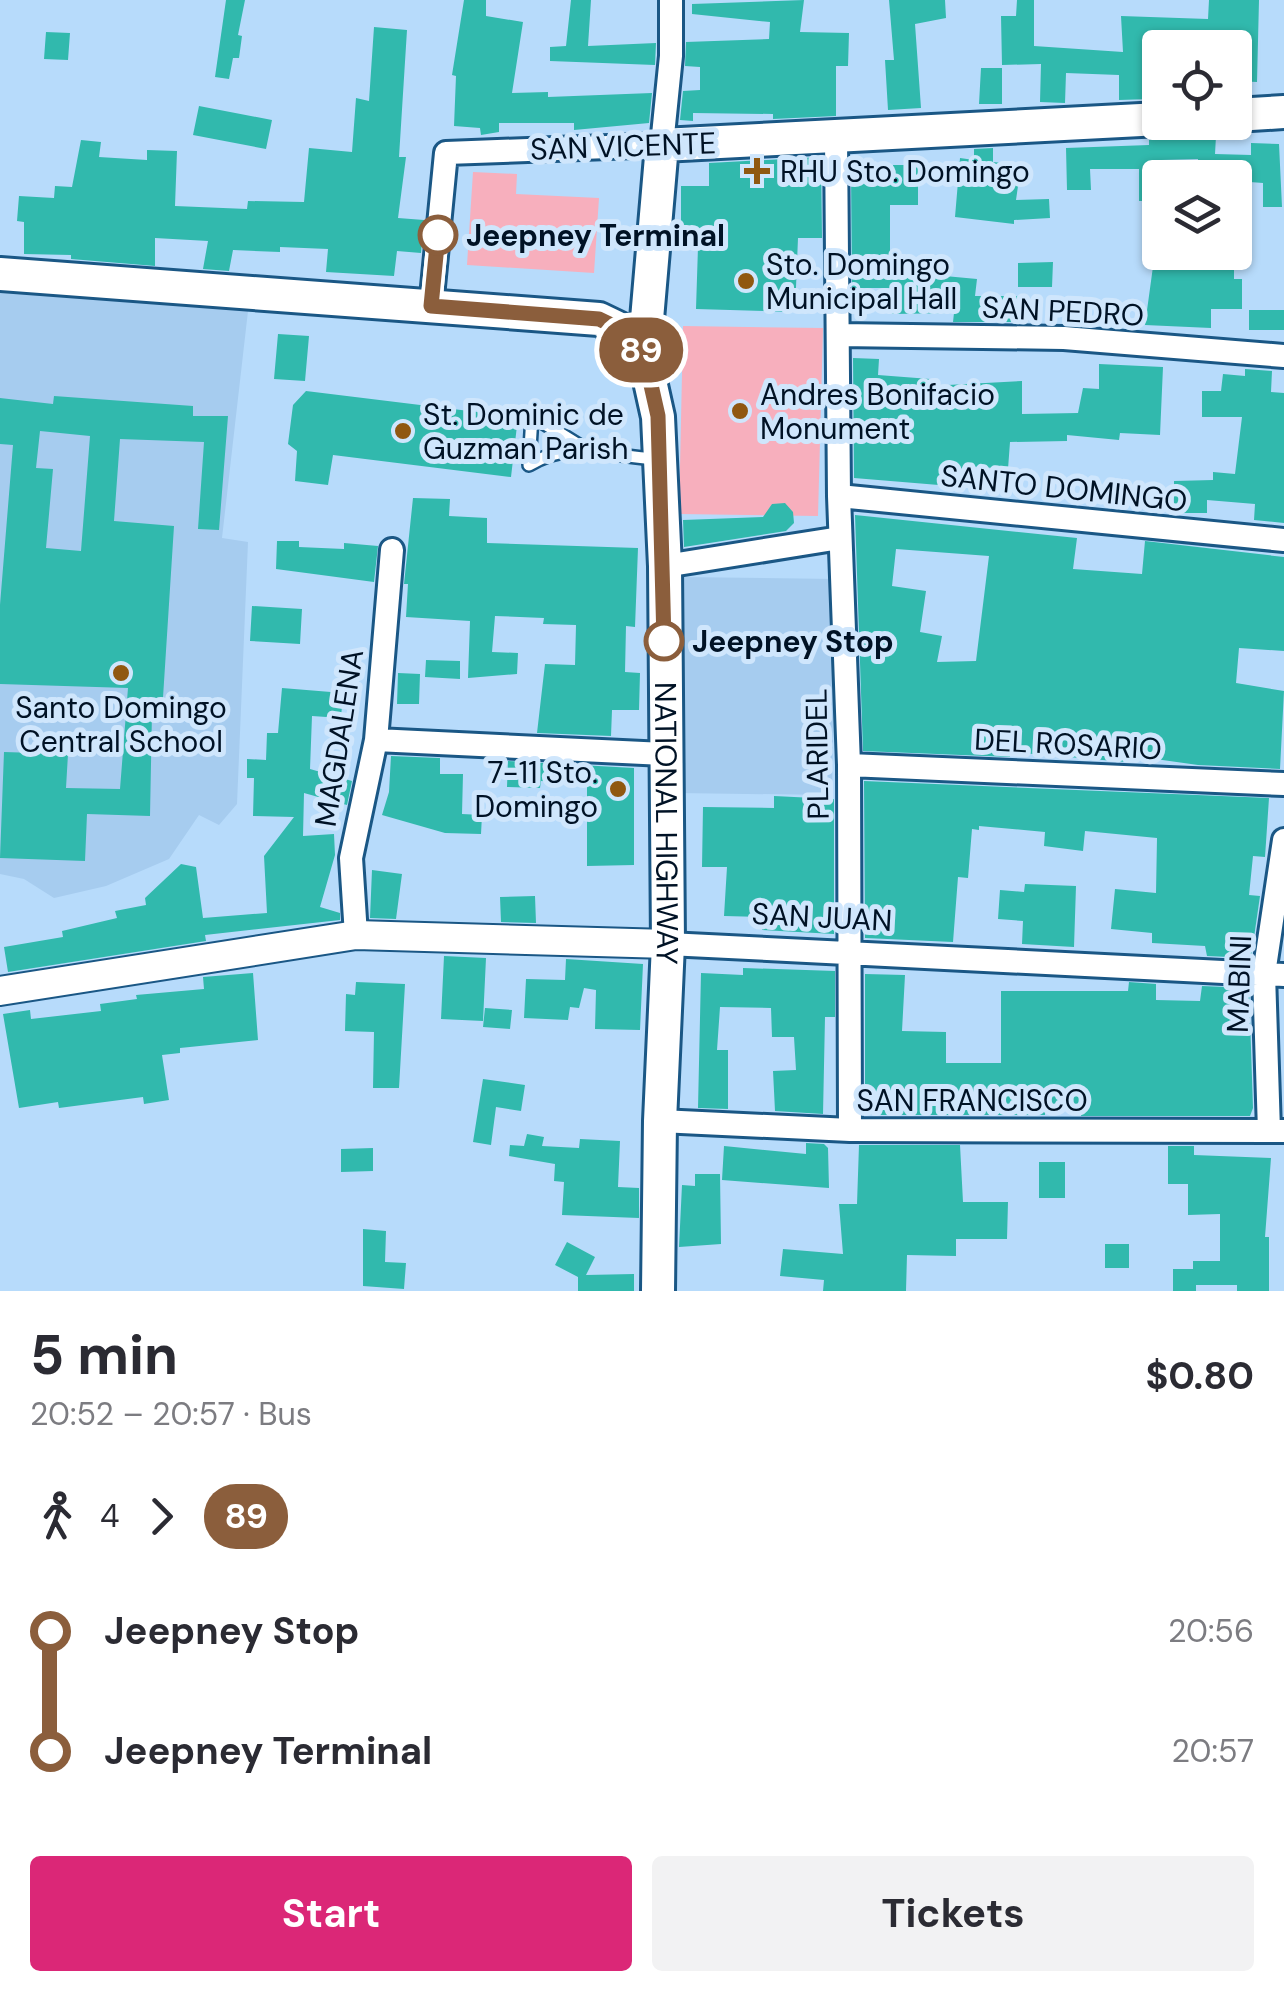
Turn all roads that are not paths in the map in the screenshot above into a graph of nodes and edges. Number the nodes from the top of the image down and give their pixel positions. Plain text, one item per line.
1 (671, 0) edge
2 (1284, 112) edge
3 (1252, 113) edge
4 (1142, 120) edge
5 (836, 137) junction
6 (662, 145) junction
7 (0, 274) edge
8 (431, 306) junction
9 (840, 335) junction
10 (644, 354) junction
11 (1284, 356) edge
12 (582, 447) junction
13 (660, 459) junction
14 (838, 496) junction
15 (840, 538) junction
16 (1284, 540) edge
17 (392, 550) dead end
18 (665, 566) junction
19 (376, 740) junction
20 (664, 754) junction
21 (849, 765) junction
22 (1284, 784) edge
23 (1284, 840) edge
24 (356, 935) junction
25 (668, 944) junction
26 (847, 950) junction
27 (1274, 974) edge
28 (0, 991) edge
29 (660, 1121) junction
30 (850, 1130) junction
31 (1277, 1131) edge
32 (658, 1291) edge

1 - 6 street
2 - 3 main road
4 - 5 main road, SAN VICENTE
5 - 6 main road, SAN VICENTE
5 - 9 street, PLARIDEL
6 - 8 street, SAN VICENTE
6 - 10 main road, NATIONAL HIGHWAY
7 - 8 main road
8 - 10 main road
9 - 11 street, SAN PEDRO
9 - 14 street, PLARIDEL
10 - 13 main road, NATIONAL HIGHWAY
12 - 12 lane
12 - 13 lane
13 - 18 main road, NATIONAL HIGHWAY
14 - 15 street, PLARIDEL
14 - 16 street, SANTO DOMINGO
15 - 18 street
15 - 21 street, PLARIDEL
17 - 19 street, MAGDALENA
18 - 20 main road, NATIONAL HIGHWAY
19 - 20 street
19 - 24 street, MAGDALENA
20 - 25 main road, NATIONAL HIGHWAY
21 - 22 street, DEL ROSARIO
21 - 26 street, PLARIDEL
23 - 27 street, MABINI
24 - 25 street, SAN JUAN
24 - 28 street, SAN JUAN
25 - 26 street, SAN JUAN
25 - 29 main road, NATIONAL HIGHWAY
26 - 27 street, SAN JUAN
26 - 30 street, PLARIDEL
27 - 31 street, MABINI
29 - 30 street, SAN FRANCISCO
29 - 32 main road, NATIONAL HIGHWAY
30 - 31 street, SAN FRANCISCO

